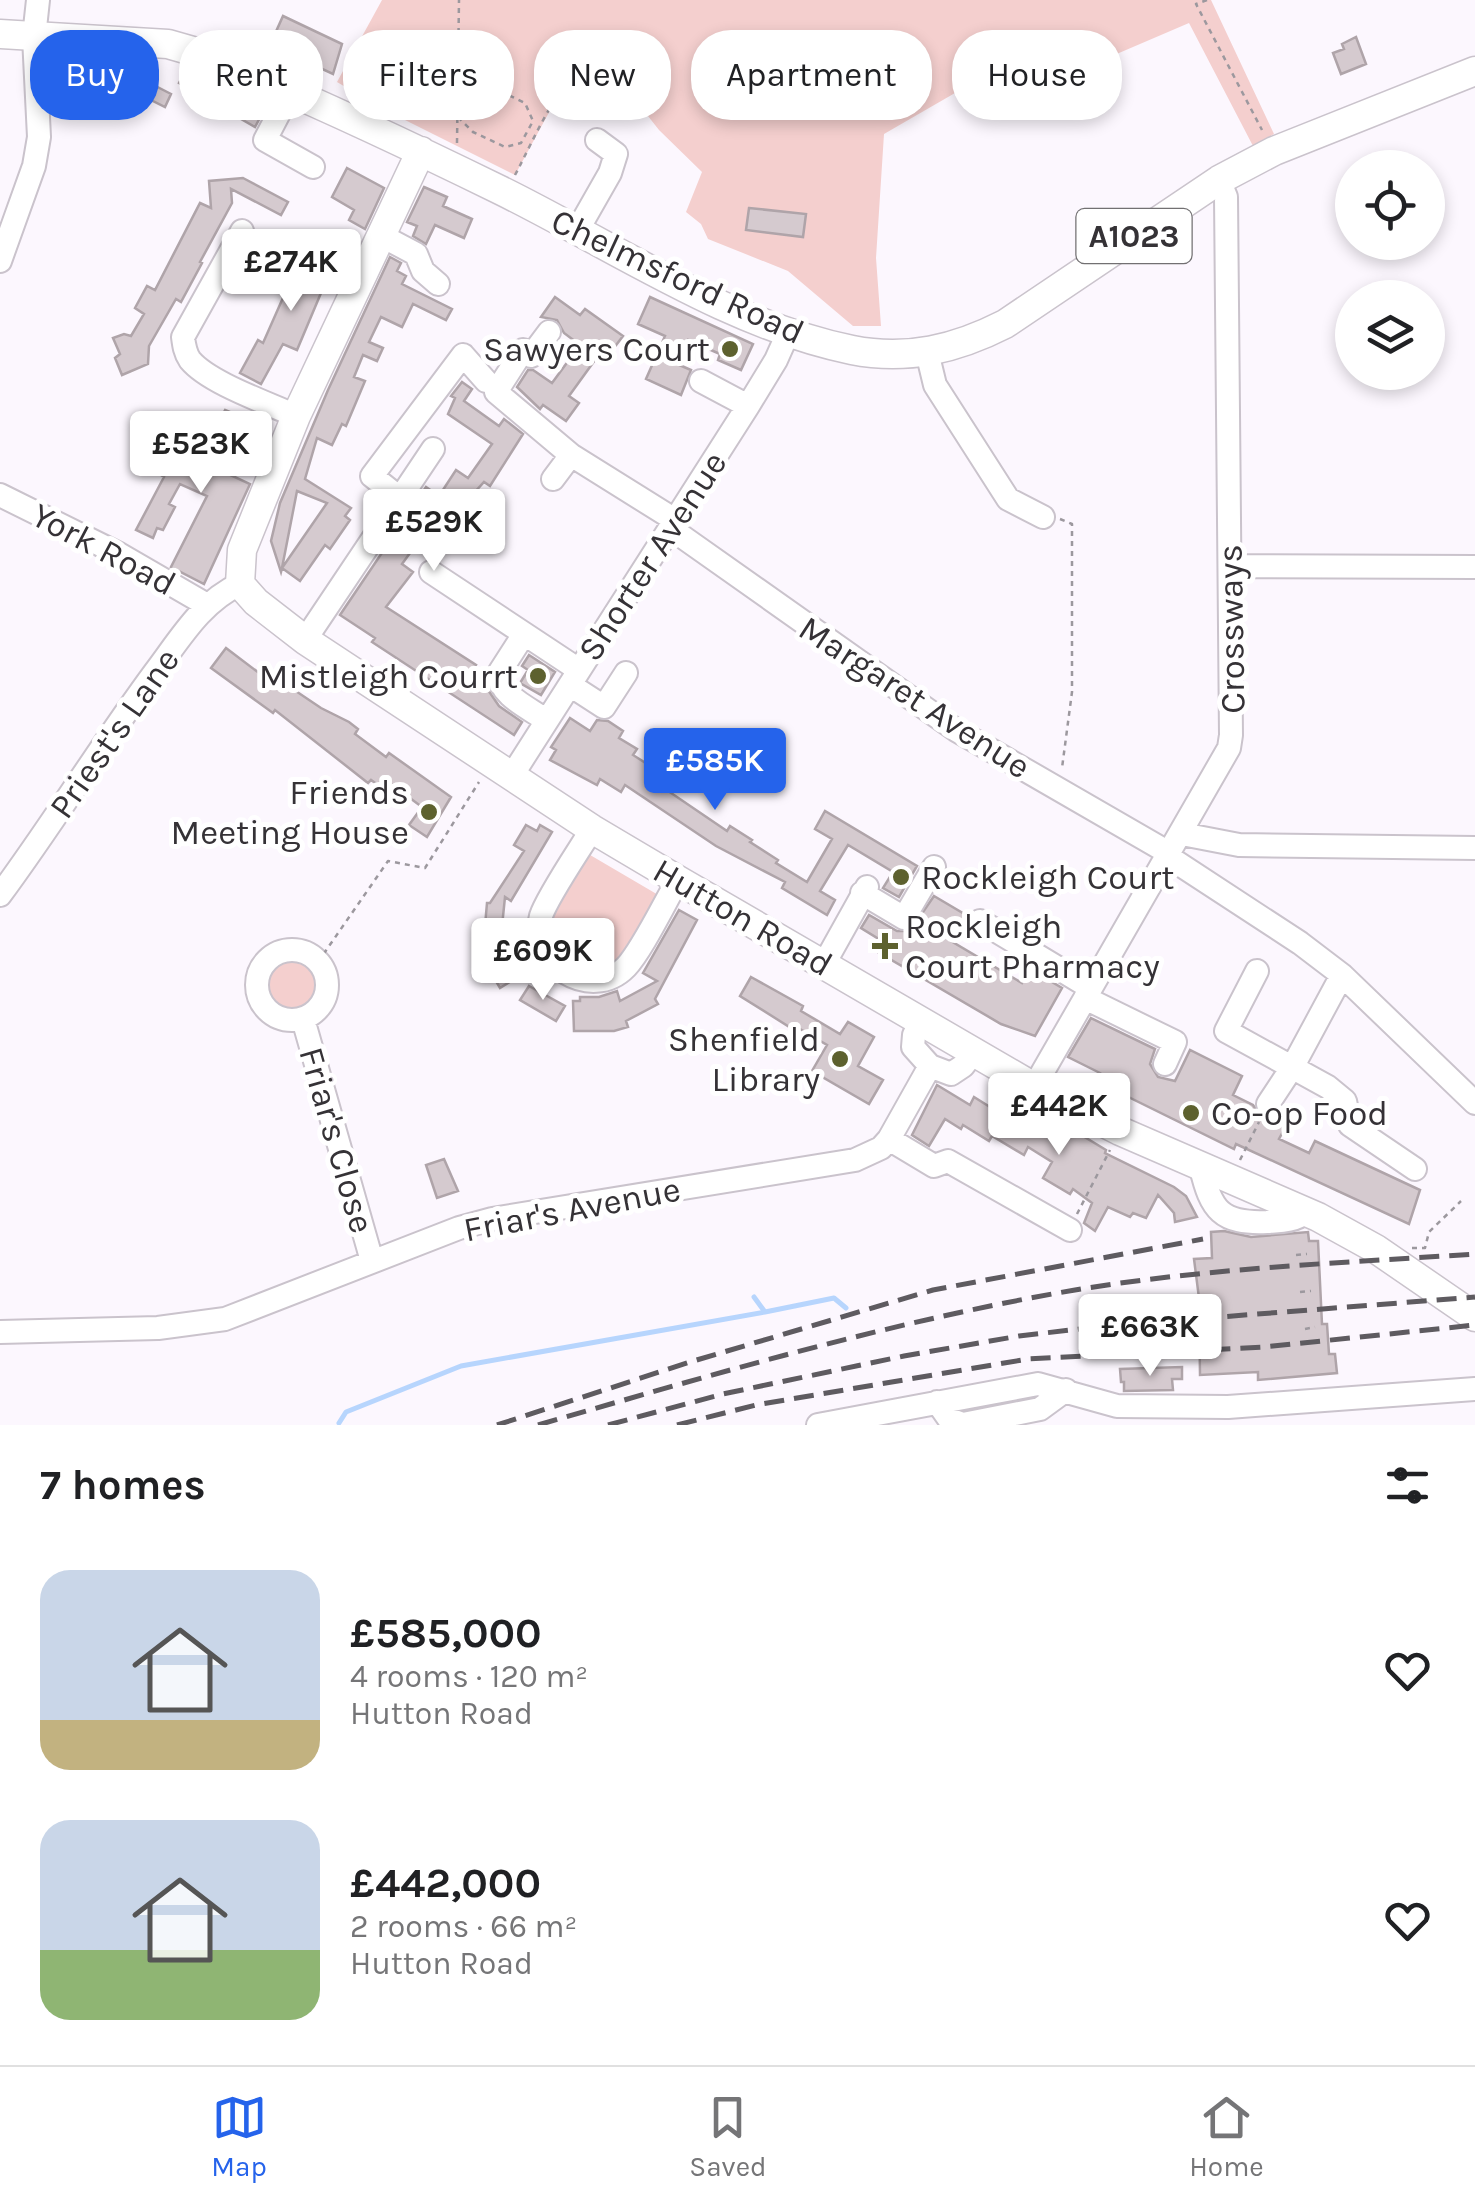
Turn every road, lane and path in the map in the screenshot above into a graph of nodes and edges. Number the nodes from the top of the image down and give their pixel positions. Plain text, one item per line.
1 (38, 0) edge
2 (459, 0) edge
3 (1206, 0) edge
4 (35, 30) edge
5 (459, 30) edge
6 (0, 34) edge
7 (30, 37) edge
8 (1475, 71) edge
9 (514, 98) edge
10 (323, 107) edge
11 (38, 120) edge
12 (275, 120) edge
13 (458, 120) edge
14 (462, 120) edge
15 (545, 120) edge
16 (598, 140) dead end
17 (421, 151) junction
18 (1274, 151) junction
19 (313, 166) dead end
20 (457, 170) junction
21 (1219, 180) junction
22 (501, 191) junction
23 (10, 205) edge
24 (242, 231) dead end
25 (578, 231) junction
26 (380, 235) junction
27 (0, 261) edge
28 (438, 284) dead end
29 (549, 332) dead end
30 (788, 333) junction
31 (927, 352) junction
32 (486, 380) dead end
33 (702, 381) dead end
34 (748, 406) junction
35 (296, 416) junction
36 (433, 449) dead end
37 (571, 454) junction
38 (553, 479) dead end
39 (0, 495) edge
40 (400, 499) junction
41 (1043, 517) joint
42 (672, 524) junction
43 (1230, 566) junction
44 (1475, 567) edge
45 (430, 572) dead end
46 (240, 584) junction
47 (207, 605) junction
48 (524, 634) junction
49 (305, 640) junction
50 (626, 673) dead end
51 (574, 677) junction
52 (546, 720) junction
53 (501, 770) junction
54 (1053, 788) junction
55 (592, 829) junction
56 (1172, 848) junction
57 (1475, 848) edge
58 (934, 867) dead end
59 (678, 880) junction
60 (0, 895) edge
61 (980, 921) dead end
62 (318, 962) junction
63 (824, 964) junction
64 (1257, 971) dead end
65 (1342, 975) junction
66 (1088, 993) junction
67 (303, 1018) junction
68 (920, 1022) junction
69 (973, 1053) junction
70 (1165, 1064) dead end
71 (930, 1066) junction
72 (1293, 1066) junction
73 (1034, 1087) junction
74 (1475, 1103) edge
75 (1268, 1104) joint
76 (1120, 1130) junction
77 (889, 1139) junction
78 (1415, 1169) dead end
79 (1213, 1180) junction
80 (1461, 1201) dead end
81 (1070, 1230) joint
82 (1425, 1248) dead end
83 (1307, 1254) dead end
84 (1296, 1255) dead end
85 (372, 1262) junction
86 (1311, 1291) dead end
87 (1300, 1292) dead end
88 (1475, 1317) edge
89 (1315, 1327) dead end
90 (1305, 1328) dead end
91 (0, 1332) edge
92 (1475, 1388) edge
93 (818, 1424) edge

1 - 4 street
2 - 5 path
3 - 18 path
6 - 7 main road, A1023
8 - 18 main road, Chelmsford Road / A1023
9 - 14 path
10 - 17 main road, A1023
11 - 23 street
12 - 19 street
13 - 20 path
15 - 22 path
16 - 25 street
17 - 20 main road, Chelmsford Road / A1023
17 - 26 main road
18 - 21 main road, Chelmsford Road / A1023
20 - 22 main road, Chelmsford Road / A1023
21 - 31 main road, Chelmsford Road / A1023
21 - 43 street, Crossways
22 - 25 main road, Chelmsford Road / A1023
23 - 27 street
24 - 35 street
25 - 30 main road, Chelmsford Road / A1023
26 - 28 street
26 - 35 main road
29 - 37 street, Margaret Avenue
30 - 31 main road, Chelmsford Road / A1023
30 - 34 street, Shorter Avenue
31 - 41 street
32 - 40 street
33 - 34 street
34 - 42 street, Shorter Avenue
35 - 46 main road
36 - 40 street
37 - 38 street
37 - 42 street, Margaret Avenue
39 - 47 street, York Road
40 - 49 street
41 - 54 path
42 - 51 street, Shorter Avenue
42 - 54 street, Margaret Avenue
43 - 44 street
43 - 56 street, Crossways
45 - 48 street
46 - 47 street, Priest's Lane
46 - 49 main road, Hutton Road
47 - 60 street, Priest's Lane
48 - 51 street
48 - 52 street
49 - 53 main road, Hutton Road
50 - 51 street
51 - 52 street, Shorter Avenue
52 - 53 street, Shorter Avenue
53 - 55 main road, Hutton Road
53 - 62 path
54 - 56 street, Margaret Avenue
55 - 59 main road, Hutton Road
55 - 59 street
56 - 57 street
56 - 65 street
56 - 66 street, Crossways
58 - 63 street
59 - 63 main road, Hutton Road
61 - 66 street
62 - 67 street, Friar's Close
62 - 67 street, Friar's Close
63 - 68 main road, Hutton Road
64 - 72 street
65 - 72 street
65 - 74 street
66 - 70 street
66 - 73 street, Crossways
67 - 85 street, Friar's Close
68 - 69 main road, Hutton Road
68 - 71 street
69 - 71 street
69 - 73 main road, Hutton Road
71 - 77 street
72 - 75 street
72 - 78 street
73 - 76 main road, Hutton Road
75 - 79 path
76 - 79 main road, Hutton Road
76 - 81 path
77 - 81 street
77 - 85 street, Friar's Avenue
79 - 88 main road, Hutton Road
80 - 82 path
83 - 84 path
85 - 91 street, Friar's Avenue
86 - 87 path
89 - 90 path
92 - 93 street

